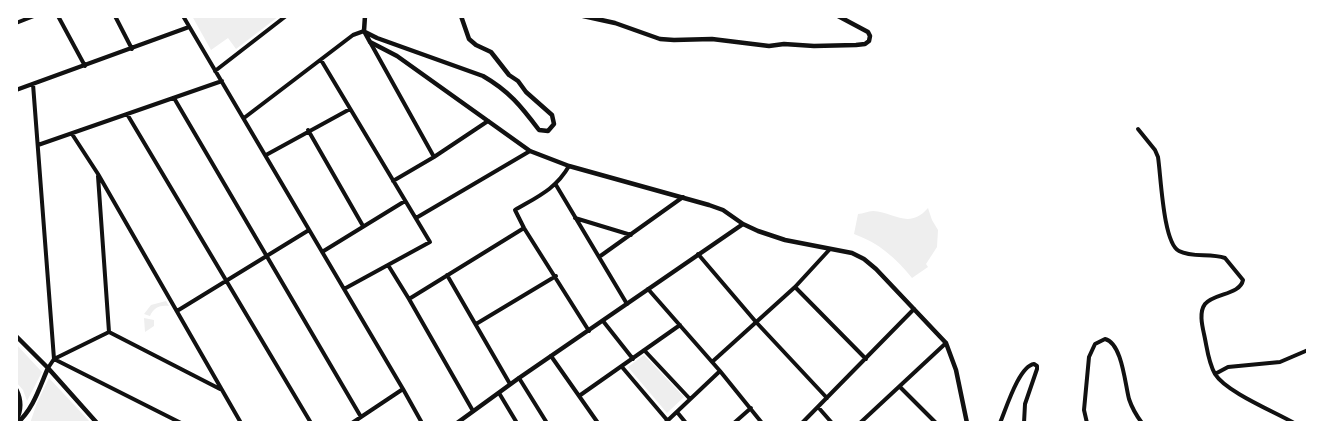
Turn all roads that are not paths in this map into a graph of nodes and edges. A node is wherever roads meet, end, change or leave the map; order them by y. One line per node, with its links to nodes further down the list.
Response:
1 (34, 16): 10 (street)
2 (58, 16): 16 (street)
3 (115, 16): 14 (street)
4 (183, 16): 11 (street)
5 (286, 16): 17 (street)
6 (366, 16): 12 (street)
7 (460, 16): 12 (street)
8 (583, 16): 9 (street)
9 (838, 16)
10 (16, 23)
11 (189, 27): 14 (street); 17 (street)
12 (364, 31): 13 (street); 15 (street)
13 (370, 42): 25 (street); 32 (street)
14 (132, 49): 16 (street)
15 (321, 60): 22 (street); 24 (street)
16 (85, 66): 19 (street)
17 (216, 71): 18 (street)
18 (222, 81): 21 (street); 24 (street)
19 (33, 84): 20 (street); 29 (street)
20 (16, 90)
21 (174, 98): 23 (street); 49 (street)
22 (350, 109): 27 (street); 35 (street)
23 (128, 114): 28 (street); 54 (street)
24 (244, 118): 31 (street)
25 (488, 121): 30 (street); 32 (street)
26 (1138, 129): 80 (street)
27 (308, 130): 31 (street); 42 (street)
28 (72, 134): 29 (street); 34 (street)
29 (38, 145): 73 (street)
30 (530, 151): 33 (street); 39 (street)
31 (266, 155): 44 (street)
32 (434, 158): 35 (street)
33 (569, 166): 36 (street); 37 (street)
34 (98, 174): 61 (street); 67 (street)
35 (393, 181): 38 (street)
36 (556, 185): 40 (street); 43 (street)
37 (683, 197): 41 (street); 45 (street)
38 (405, 201): 39 (street); 42 (street)
39 (416, 218): 51 (street)
40 (575, 218): 45 (street); 50 (street)
41 (743, 224): 46 (street); 48 (street)
42 (363, 226): 47 (street)
43 (524, 228): 52 (street); 53 (street)
44 (309, 230): 47 (street); 49 (street)
45 (631, 235): 50 (street)
46 (830, 249): 55 (street); 60 (street)
47 (322, 252): 56 (street)
48 (698, 254): 57 (street); 63 (street)
49 (268, 256): 54 (street); 95 (street)
50 (599, 258): 59 (street)
51 (388, 265): 56 (street); 58 (street)
52 (447, 275): 58 (street); 64 (street)
53 (556, 276): 64 (street); 66 (street)
54 (226, 281): 61 (street); 102 (street)
55 (795, 287): 63 (street); 75 (street)
56 (344, 289): 84 (street)
57 (648, 289): 59 (street); 65 (street)
58 (409, 299): 93 (street)
59 (626, 304): 62 (street)
60 (914, 309): 69 (street); 75 (street)
61 (177, 311): 85 (street)
62 (603, 321): 66 (street); 74 (street)
63 (756, 322): 76 (street); 89 (street)
64 (476, 324): 82 (street)
65 (680, 325): 70 (street); 76 (street)
66 (589, 331): 72 (street)
67 (109, 332): 73 (street); 85 (street)
68 (16, 336): 78 (street)
69 (946, 344): 83 (street); 115 (street)
70 (644, 350): 74 (street); 90 (street)
71 (1308, 350): 80 (street)
72 (551, 356): 81 (street); 88 (street)
73 (54, 359): 78 (street); 100 (street)
74 (633, 359): 77 (street)
75 (866, 359): 89 (street)
76 (712, 362): 79 (street)
77 (622, 367): 88 (street); 97 (street)
78 (48, 368): 96 (street); 99 (street)
79 (720, 371): 90 (street); 92 (street)
80 (1215, 374): 120 (street)
81 (519, 378): 82 (street); 107 (street)
82 (510, 384): 87 (street)
83 (900, 387): 98 (street); 114 (street)
84 (403, 388): 95 (street); 104 (street)
85 (222, 389): 101 (street)
86 (16, 390): 96 (main road)
87 (499, 392): 93 (street); 106 (street)
88 (579, 396): 108 (street)
89 (827, 398): 91 (street)
90 (690, 399): 94 (street)
91 (818, 407): 112 (street); 113 (street)
92 (752, 408): 110 (street); 111 (street)
93 (473, 411): 105 (street)
94 (677, 412): 97 (street); 109 (street)
95 (361, 417): 103 (street)
96 (17, 421)
97 (666, 422)
98 (933, 422)
99 (97, 423)
100 (181, 423)
101 (241, 423)
102 (311, 423)
103 (352, 423)
104 (422, 423)
105 (457, 423)
106 (517, 423)
107 (547, 423)
108 (598, 423)
109 (686, 423)
110 (734, 423)
111 (762, 423)
112 (802, 423)
113 (832, 423)
114 (860, 423)
115 (967, 423)
116 (1000, 423): 117 (street)
117 (1024, 423)
118 (1086, 423): 119 (street)
119 (1142, 423)
120 (1294, 423)

